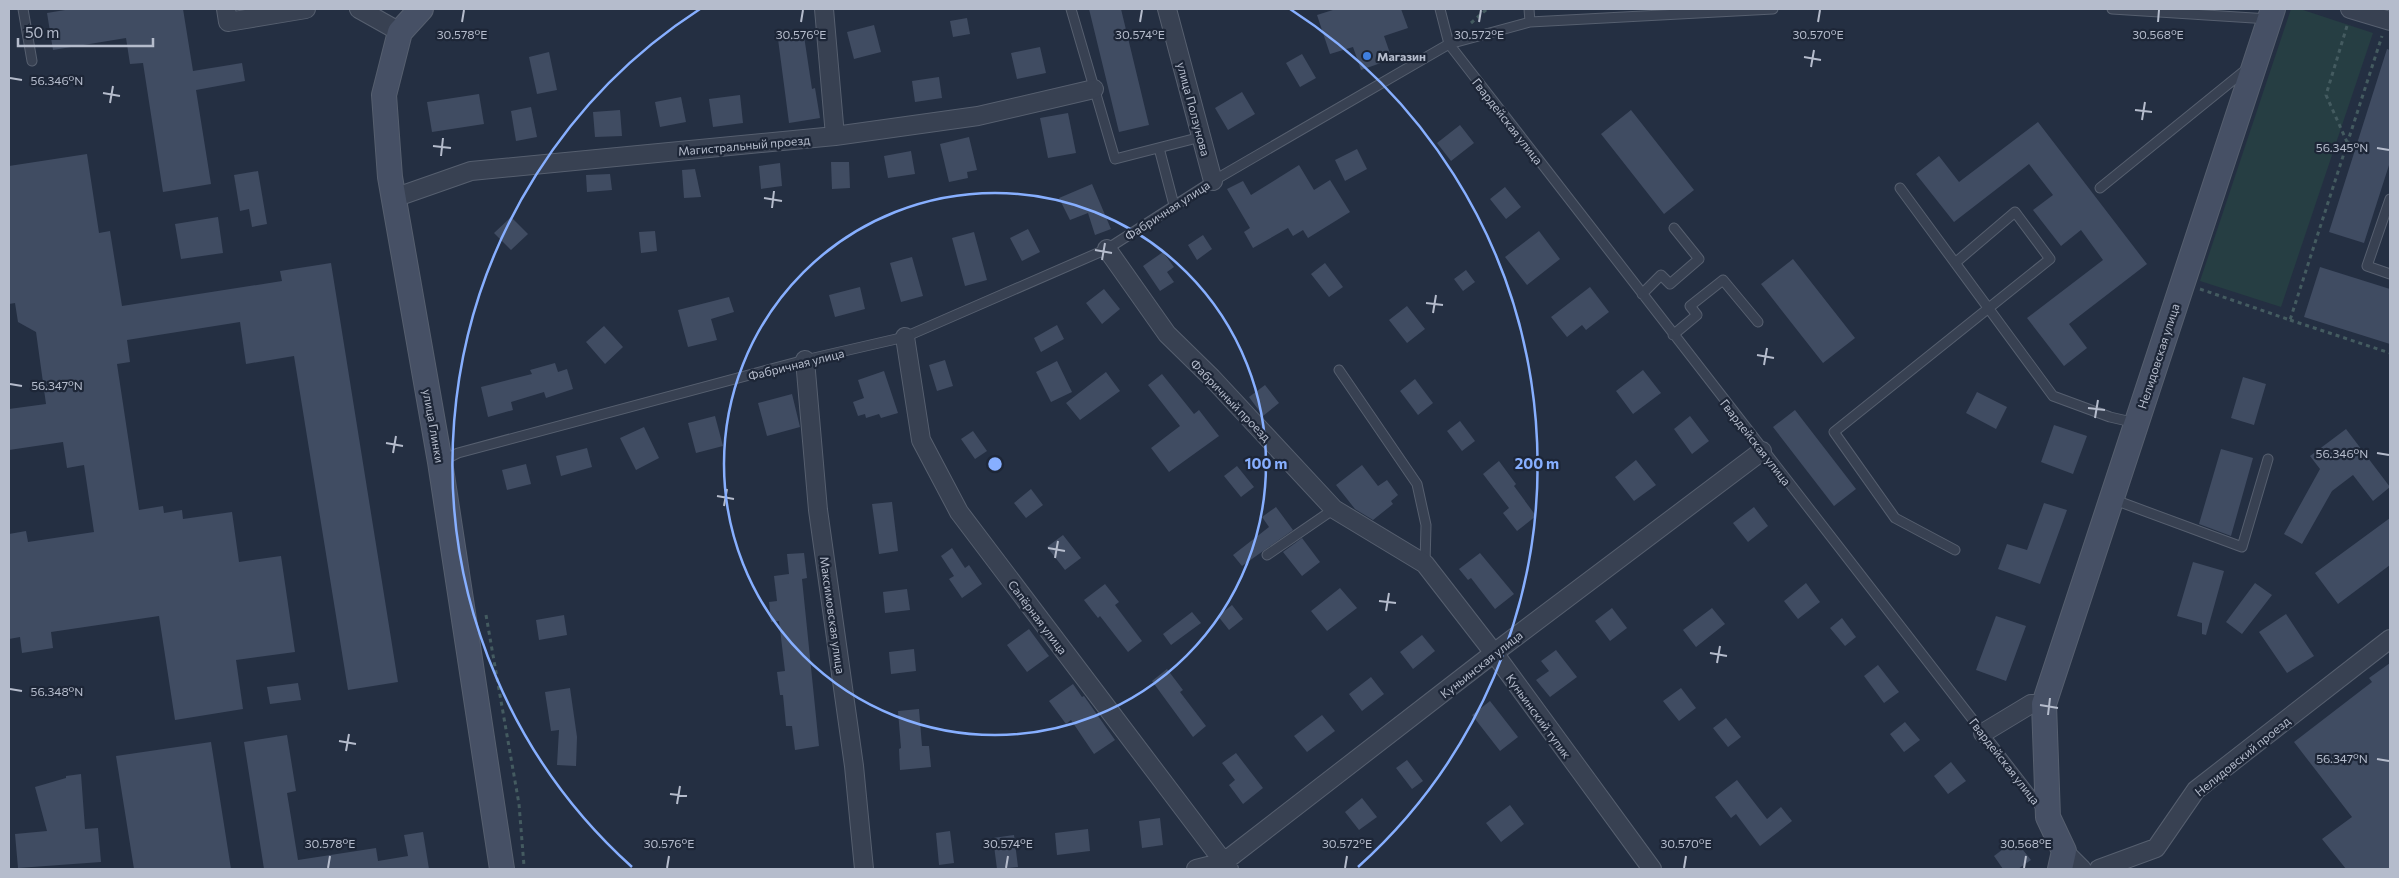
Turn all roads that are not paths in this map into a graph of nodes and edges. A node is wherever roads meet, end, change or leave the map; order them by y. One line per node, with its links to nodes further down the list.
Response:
1 (23, 9): 19 (lane)
2 (226, 9): 3 (street)
3 (306, 9)
4 (358, 9): 17 (street)
5 (421, 9): 17 (street)
6 (824, 9): 22 (street)
7 (1071, 9): 21 (lane)
8 (1167, 9): 23 (street, улица Ползунова)
9 (1440, 9): 18 (lane, Гвардейская улица)
10 (1529, 9): 16 (lane)
11 (1773, 9): 16 (lane, Фабричная улица)
12 (2112, 9): 14 (lane)
13 (2351, 9): 15 (street)
14 (2272, 14): 20 (street, Нелидовская улица)
15 (2389, 21)
16 (1530, 22): 18 (lane, Фабричная улица)
17 (400, 32): 28 (street, улица Глинки)
18 (1448, 44): 25 (lane, Фабричная улица); 35 (lane, Гвардейская улица)
19 (32, 61)
20 (2257, 63): 27 (lane); 42 (street, Нелидовская улица)
21 (1094, 89): 22 (street, Магистральный проезд); 24 (lane)
22 (835, 136): 28 (street, Магистральный проезд)
23 (1201, 137): 24 (lane); 25 (street, улица Ползунова)
24 (1159, 148): 30 (lane)
25 (1213, 181): 30 (lane, Фабричная улица)
26 (1900, 188): 33 (lane)
27 (2100, 188)
28 (394, 198): 45 (street, улица Глинки)
29 (2390, 199): 34 (lane)
30 (1174, 206): 32 (lane, Фабричная улица)
31 (1674, 228): 35 (lane)
32 (1107, 249): 39 (lane, Фабричная улица); 47 (street, Фабричный проезд)
33 (1955, 263): 36 (lane); 36 (lane)
34 (2390, 274)
35 (1642, 294): 38 (lane, Гвардейская улица)
36 (1988, 307): 42 (lane); 48 (lane)
37 (1758, 322): 38 (lane)
38 (1673, 335): 43 (lane, Гвардейская улица)
39 (905, 338): 40 (lane, Фабричная улица); 57 (street, Сапёрная улица)
40 (805, 360): 45 (lane, Фабричная улица); 59 (street, Максимовская улица)
41 (1338, 370): 50 (lane)
42 (2136, 423): 46 (street, Нелидовская улица)
43 (1762, 451): 52 (street, Куньинская улица); 54 (lane, Гвардейская улица)
44 (2268, 459): 46 (lane)
45 (440, 462): 58 (street, улица Глинки)
46 (2112, 499): 53 (street, Нелидовская улица)
47 (1334, 508): 49 (lane); 50 (street, Фабричный проезд)
48 (1955, 550)
49 (1267, 555)
50 (1425, 564): 52 (street, Куньинский тупик)
51 (2390, 639): 63 (street, Нелидовский проезд)
52 (1494, 653): 57 (street, Куньинская улица); 61 (street, Куньинский тупик)
53 (2044, 704): 54 (street); 55 (street, Нелидовская улица)
54 (1983, 733): 55 (lane, Гвардейская улица)
55 (2048, 817): 56 (street, Гвардейская улица)
56 (2062, 860): 62 (street, Гвардейская улица)
57 (1226, 866): 60 (street, Куньинская улица)
58 (502, 869)
59 (864, 869)
60 (1196, 869)
61 (1652, 869)
62 (2082, 869)
63 (2099, 869)

